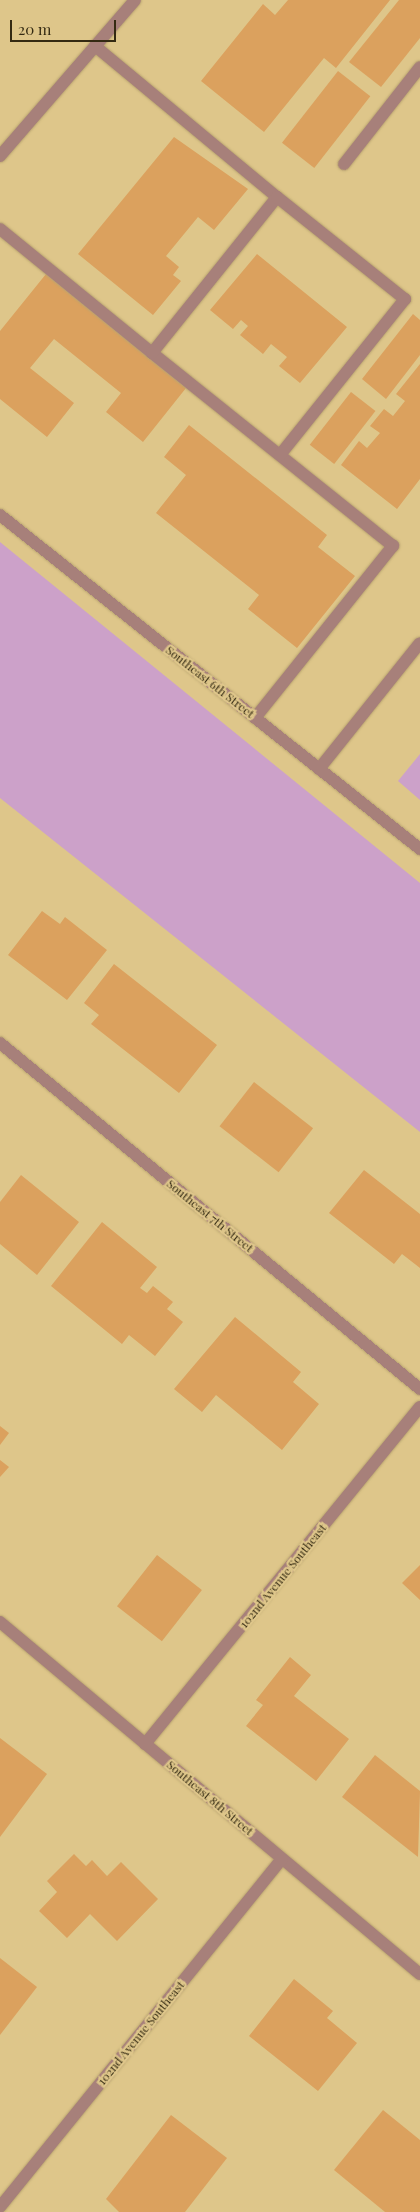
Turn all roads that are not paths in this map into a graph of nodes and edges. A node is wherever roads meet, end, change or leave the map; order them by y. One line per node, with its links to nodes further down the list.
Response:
1 (135, 0): 2 (street)
2 (95, 46): 4 (street); 6 (street)
3 (420, 67): 5 (street)
4 (0, 156)
5 (344, 164)
6 (277, 197): 8 (street); 9 (street)
7 (0, 229): 8 (street)
8 (152, 353): 9 (street)
9 (280, 455): 12 (street)
10 (0, 515): 12 (street, Southeast 6th Street)
11 (420, 643): 13 (street)
12 (255, 718): 13 (street, Southeast 6th Street)
13 (319, 769): 14 (street, Southeast 6th Street)
14 (420, 849)
15 (0, 1043): 16 (street, Southeast 7th Street)
16 (420, 1389)
17 (420, 1407): 19 (street, 102nd Avenue Southeast)
18 (0, 1622): 19 (street, Southeast 8th Street)
19 (145, 1744): 20 (street, Southeast 8th Street)
20 (282, 1859): 21 (street, Southeast 8th Street); 22 (street, 102nd Avenue Southeast)
21 (420, 1974)
22 (0, 2207)

